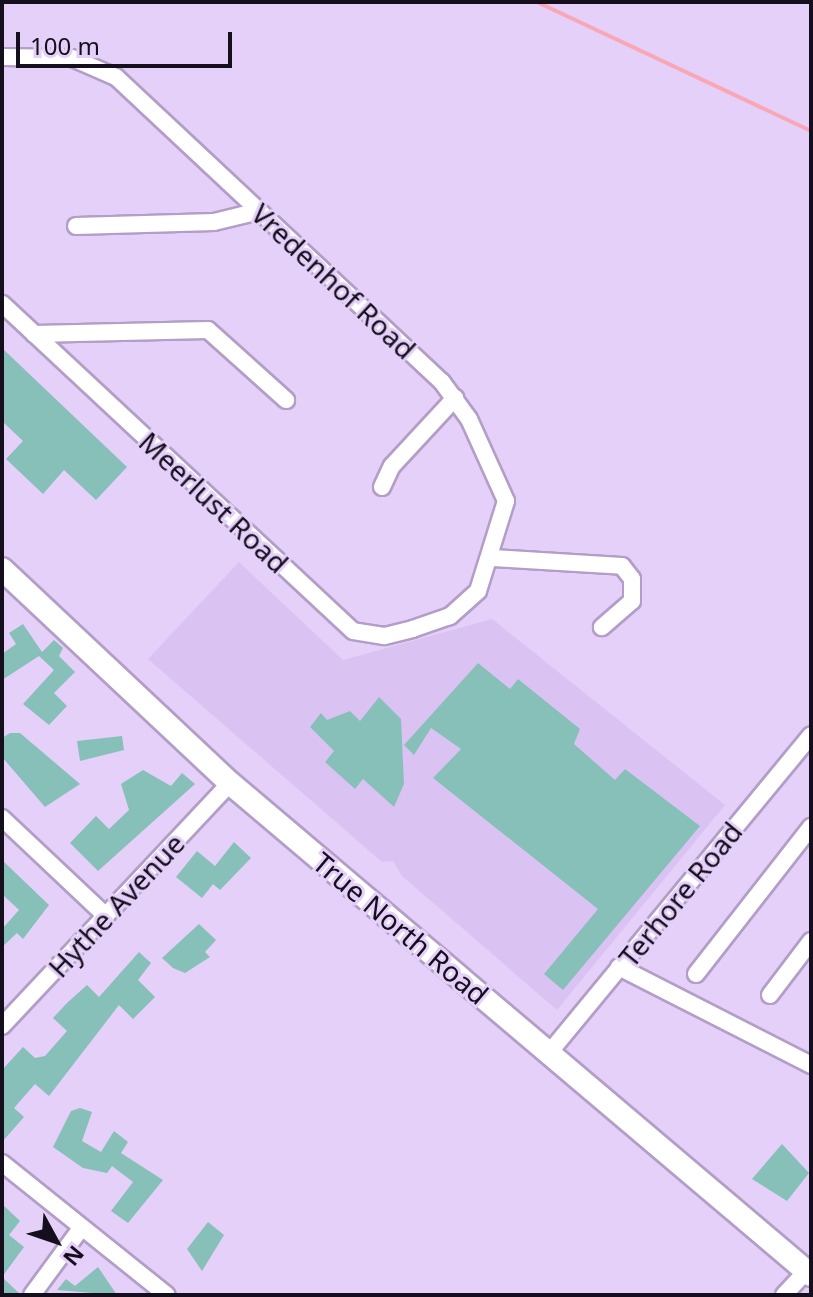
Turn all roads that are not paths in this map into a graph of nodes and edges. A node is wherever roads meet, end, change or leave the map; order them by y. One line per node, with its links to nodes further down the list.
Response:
1 (2, 57): 2 (street, Vredenhof Road)
2 (259, 211): 3 (street); 6 (street, Vredenhof Road)
3 (76, 226)
4 (2, 304): 5 (street, Meerlust Road)
5 (34, 334): 7 (street); 11 (street, Meerlust Road)
6 (455, 398): 8 (street); 9 (street, Vredenhof Road)
7 (286, 400)
8 (382, 487)
9 (493, 558): 11 (street, Vredenhof Road); 12 (street)
10 (2, 569): 14 (main road, True North Road)
11 (450, 616)
12 (602, 627)
13 (811, 735): 19 (street, Terhore Road)
14 (230, 783): 17 (street, Hythe Avenue); 23 (main road, True North Road)
15 (2, 818): 17 (street)
16 (811, 827): 20 (street)
17 (106, 916): 22 (street, Hythe Avenue)
18 (811, 941): 21 (street)
19 (619, 967): 23 (street, Terhore Road); 24 (street)
20 (696, 974)
21 (770, 995)
22 (2, 1026)
23 (549, 1053): 27 (main road, True North Road)
24 (811, 1065)
25 (2, 1163): 26 (street)
26 (82, 1227): 28 (street); 29 (street)
27 (809, 1273): 30 (street)
28 (32, 1295)
29 (167, 1295)
30 (784, 1295)

